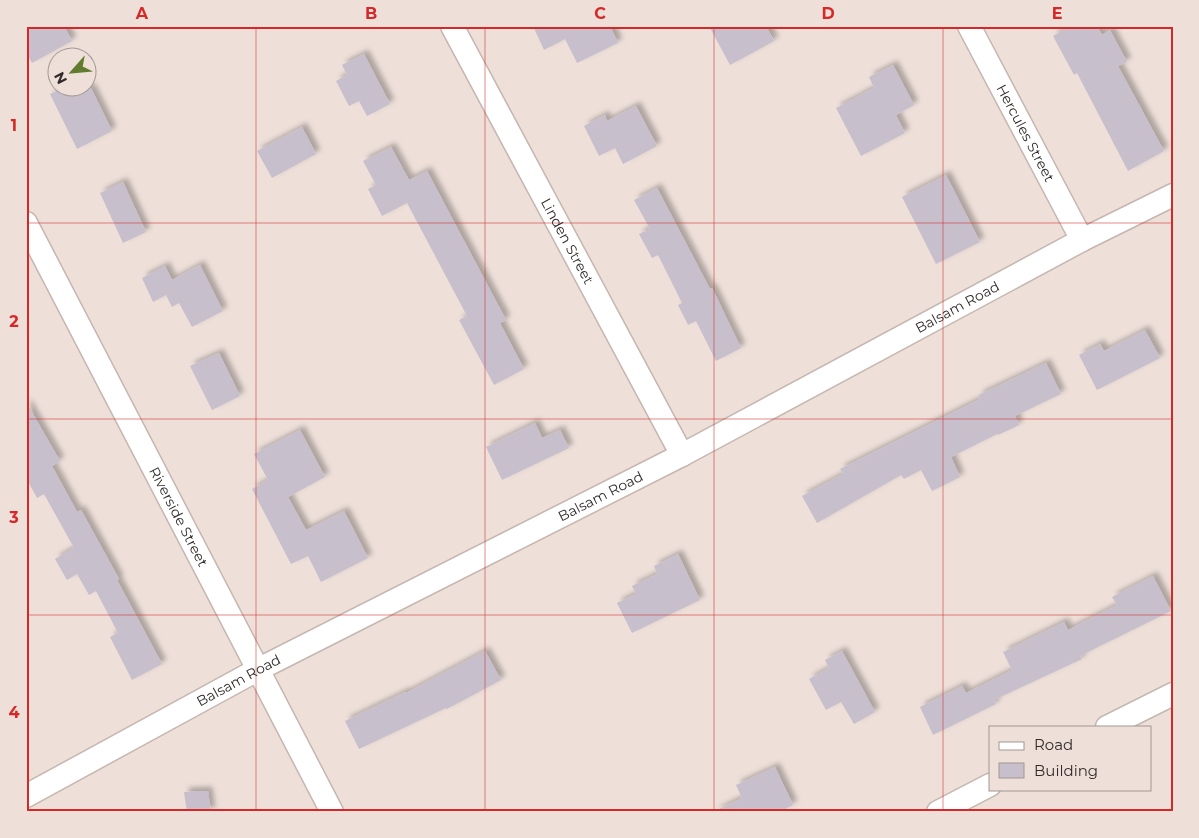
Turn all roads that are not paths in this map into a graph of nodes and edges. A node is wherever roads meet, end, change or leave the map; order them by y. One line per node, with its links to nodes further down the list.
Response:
1 (452, 26): 6 (street, Linden Street)
2 (970, 26): 5 (street, Hercules Street)
3 (1173, 195): 5 (street, Balsam Road)
4 (26, 223): 7 (street, Riverside Street)
5 (1082, 240): 6 (street, Balsam Road)
6 (682, 455): 7 (street, Balsam Road)
7 (259, 669): 11 (street, Balsam Road); 12 (street, Riverside Street)
8 (1173, 694): 9 (street)
9 (1109, 726)
10 (989, 786): 13 (street)
11 (26, 796)
12 (332, 812)
13 (938, 812)

